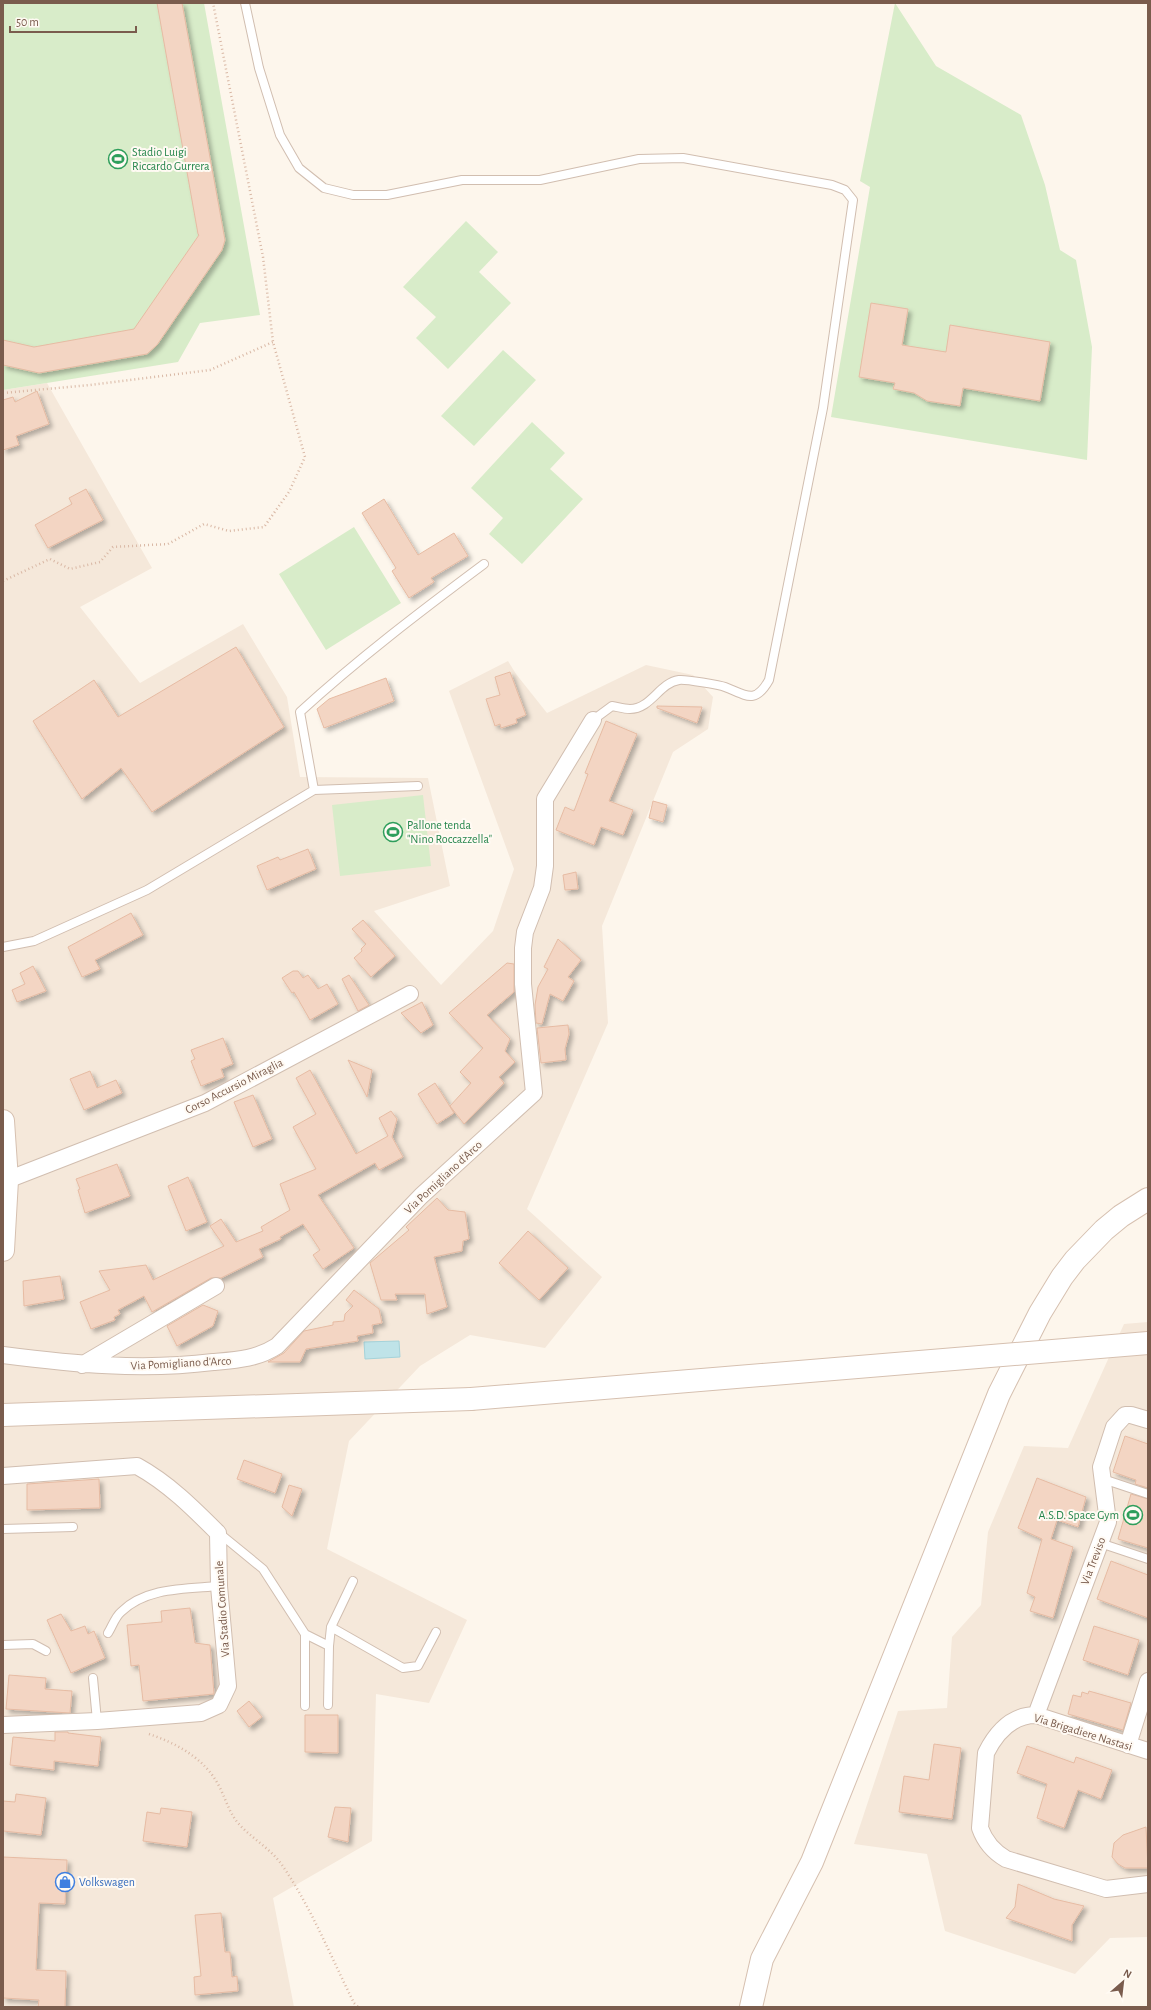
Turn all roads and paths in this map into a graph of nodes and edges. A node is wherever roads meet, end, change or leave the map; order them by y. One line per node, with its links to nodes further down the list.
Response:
1 (213, 3): 3 (path)
2 (245, 3): 7 (lane)
3 (273, 342): 4 (path); 6 (path)
4 (3, 393)
5 (484, 564): 9 (lane)
6 (3, 581)
7 (593, 720): 20 (street, Via Pomigliano d'Arco)
8 (418, 786): 9 (lane)
9 (314, 790): 10 (lane)
10 (3, 947)
11 (410, 994): 14 (street, Corso Accursio Miraglia)
12 (3, 1121): 13 (main road)
13 (4, 1143): 14 (main road)
14 (7, 1180): 16 (main road)
15 (1148, 1199): 52 (main road)
16 (3, 1250)
17 (216, 1286): 20 (street)
18 (1148, 1343): 21 (main road, bridge)
19 (3, 1355): 20 (street, Via Pomigliano d'Arco)
20 (82, 1365)
21 (3, 1415)
22 (1144, 1416): 24 (street, Via Treviso)
23 (3, 1476): 28 (street)
24 (1103, 1479): 25 (lane); 29 (street, Via Treviso)
25 (1148, 1494)
26 (73, 1527): 27 (lane)
27 (3, 1528)
28 (218, 1533): 32 (street, Via Stadio Comunale); 36 (lane)
29 (1100, 1543): 30 (lane); 44 (street, Via Treviso)
30 (1148, 1559)
31 (353, 1581): 33 (lane)
32 (219, 1586): 35 (lane); 45 (street, Via Stadio Comunale)
33 (331, 1627): 34 (lane); 38 (lane)
34 (436, 1632)
35 (108, 1633)
36 (305, 1634): 38 (lane); 43 (lane)
37 (3, 1645): 39 (lane)
38 (329, 1646): 42 (lane)
39 (46, 1650)
40 (93, 1678): 45 (lane)
41 (1148, 1680): 48 (street)
42 (328, 1705)
43 (305, 1706)
44 (1036, 1715): 48 (street, Via Brigadiere Nastasi); 50 (street, Via Brigadiere Nastasi)
45 (97, 1721): 46 (street, Via Stadio Comunale)
46 (3, 1726)
47 (144, 1732): 51 (path)
48 (1128, 1745): 49 (street, Via Brigadiere Nastasi)
49 (1148, 1751)
50 (1148, 1884)
51 (358, 2007)
52 (751, 2007)

